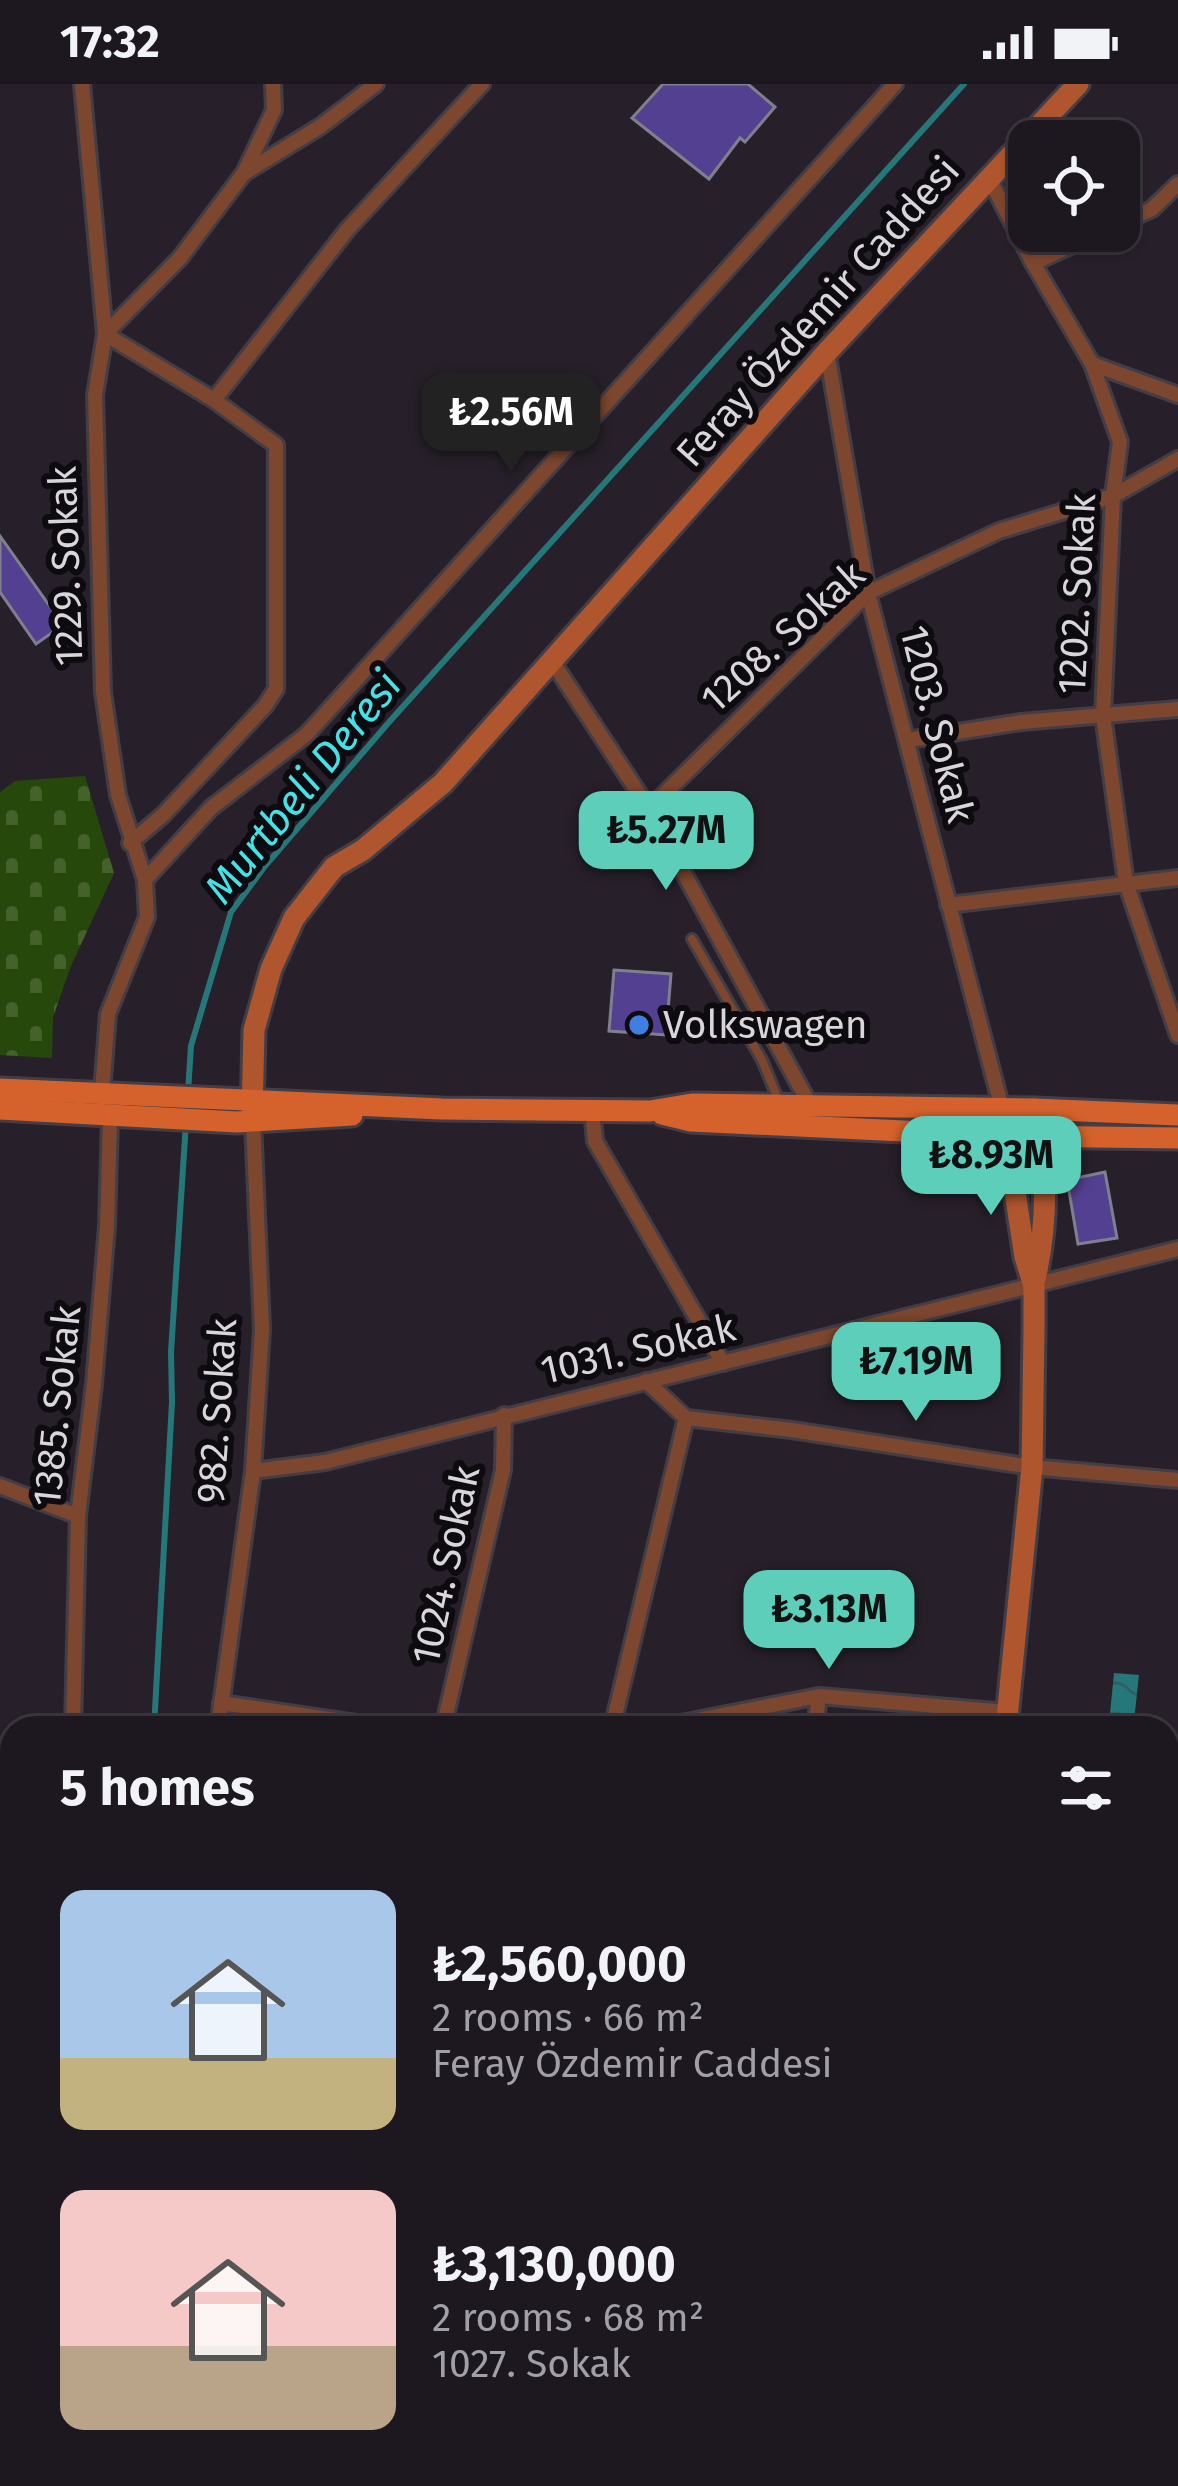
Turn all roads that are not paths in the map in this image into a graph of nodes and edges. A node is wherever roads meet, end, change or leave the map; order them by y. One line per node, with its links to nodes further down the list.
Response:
1 (82, 84): 15 (street, 1229. Sokak)
2 (273, 84): 7 (street)
3 (376, 84): 7 (street)
4 (482, 84): 19 (street)
5 (896, 84): 30 (street)
6 (1078, 84): 8 (street, Feray Özdemir Caddesi)
7 (244, 173): 15 (street)
8 (989, 178): 14 (street, 1202. Sokak); 16 (street, Feray Özdemir Caddesi)
9 (1178, 184): 11 (street)
10 (1178, 199): 11 (street)
11 (1153, 209): 12 (street)
12 (1140, 215)
13 (1057, 252): 14 (street)
14 (1033, 263): 17 (street, 1202. Sokak)
15 (105, 334): 19 (street); 28 (street, 1229. Sokak)
16 (827, 352): 22 (street, 1203. Sokak); 23 (street, Feray Özdemir Caddesi)
17 (1092, 364): 18 (street); 21 (street, 1202. Sokak)
18 (1178, 395)
19 (214, 400): 28 (street)
20 (1178, 459): 21 (street, 1208. Sokak)
21 (1113, 496): 22 (street, 1208. Sokak); 25 (street, 1202. Sokak)
22 (868, 593): 26 (street, 1203. Sokak); 27 (street, 1208. Sokak)
23 (552, 661): 27 (street); 37 (street, Feray Özdemir Caddesi)
24 (1178, 710): 25 (street)
25 (1103, 715): 26 (street); 31 (street, 1202. Sokak)
26 (908, 740): 32 (street, 1203. Sokak)
27 (649, 809): 39 (street)
28 (130, 843): 30 (street, 1229. Sokak)
29 (1178, 878): 31 (street)
30 (145, 880): 36 (street, 1229. Sokak)
31 (1126, 883): 32 (street); 34 (street, 1202. Sokak)
32 (948, 905): 43 (street, 1203. Sokak)
33 (692, 939): 38 (lane)
34 (1178, 1035)
35 (0, 1089): 36 (main road)
36 (111, 1092): 37 (main road); 47 (street, 1385. Sokak)
37 (242, 1098): 42 (main road); 48 (street, 982. Sokak)
38 (781, 1106): 39 (main road); 45 (main road)
39 (811, 1107): 43 (main road)
40 (1034, 1108): 43 (main road); 46 (main road); 50 (street)
41 (0, 1109): 47 (main road)
42 (442, 1109): 44 (main road); 48 (main road)
43 (1002, 1109): 49 (street)
44 (592, 1110): 45 (main road); 54 (street)
45 (650, 1111): 49 (main road)
46 (1178, 1115)
47 (115, 1118): 48 (main road); 62 (street, 1385. Sokak)
48 (245, 1122): 59 (street, 982. Sokak)
49 (1007, 1136): 50 (main road); 53 (street)
50 (1042, 1137): 51 (main road); 53 (street)
51 (1178, 1138)
52 (1178, 1249): 53 (street, 1031. Sokak)
53 (1034, 1286): 54 (street, 1031. Sokak); 58 (street)
54 (723, 1363): 55 (street, 1031. Sokak)
55 (646, 1382): 56 (street, 1031. Sokak); 57 (street)
56 (504, 1415): 59 (street, 1031. Sokak); 68 (street, 1024. Sokak)
57 (686, 1418): 58 (street); 69 (street)
58 (1032, 1467): 60 (street); 73 (street)
59 (253, 1471): 64 (street, 982. Sokak)
60 (1178, 1480)
61 (0, 1486): 62 (street)
62 (77, 1516): 65 (street, 1385. Sokak)
63 (819, 1696): 70 (street); 71 (street); 72 (street)
64 (221, 1703): 66 (street, 982. Sokak); 67 (street)
65 (74, 1716)
66 (219, 1716)
67 (309, 1716)
68 (446, 1716)
69 (615, 1716)
70 (717, 1716)
71 (816, 1716)
72 (975, 1716)
73 (1006, 1716)

